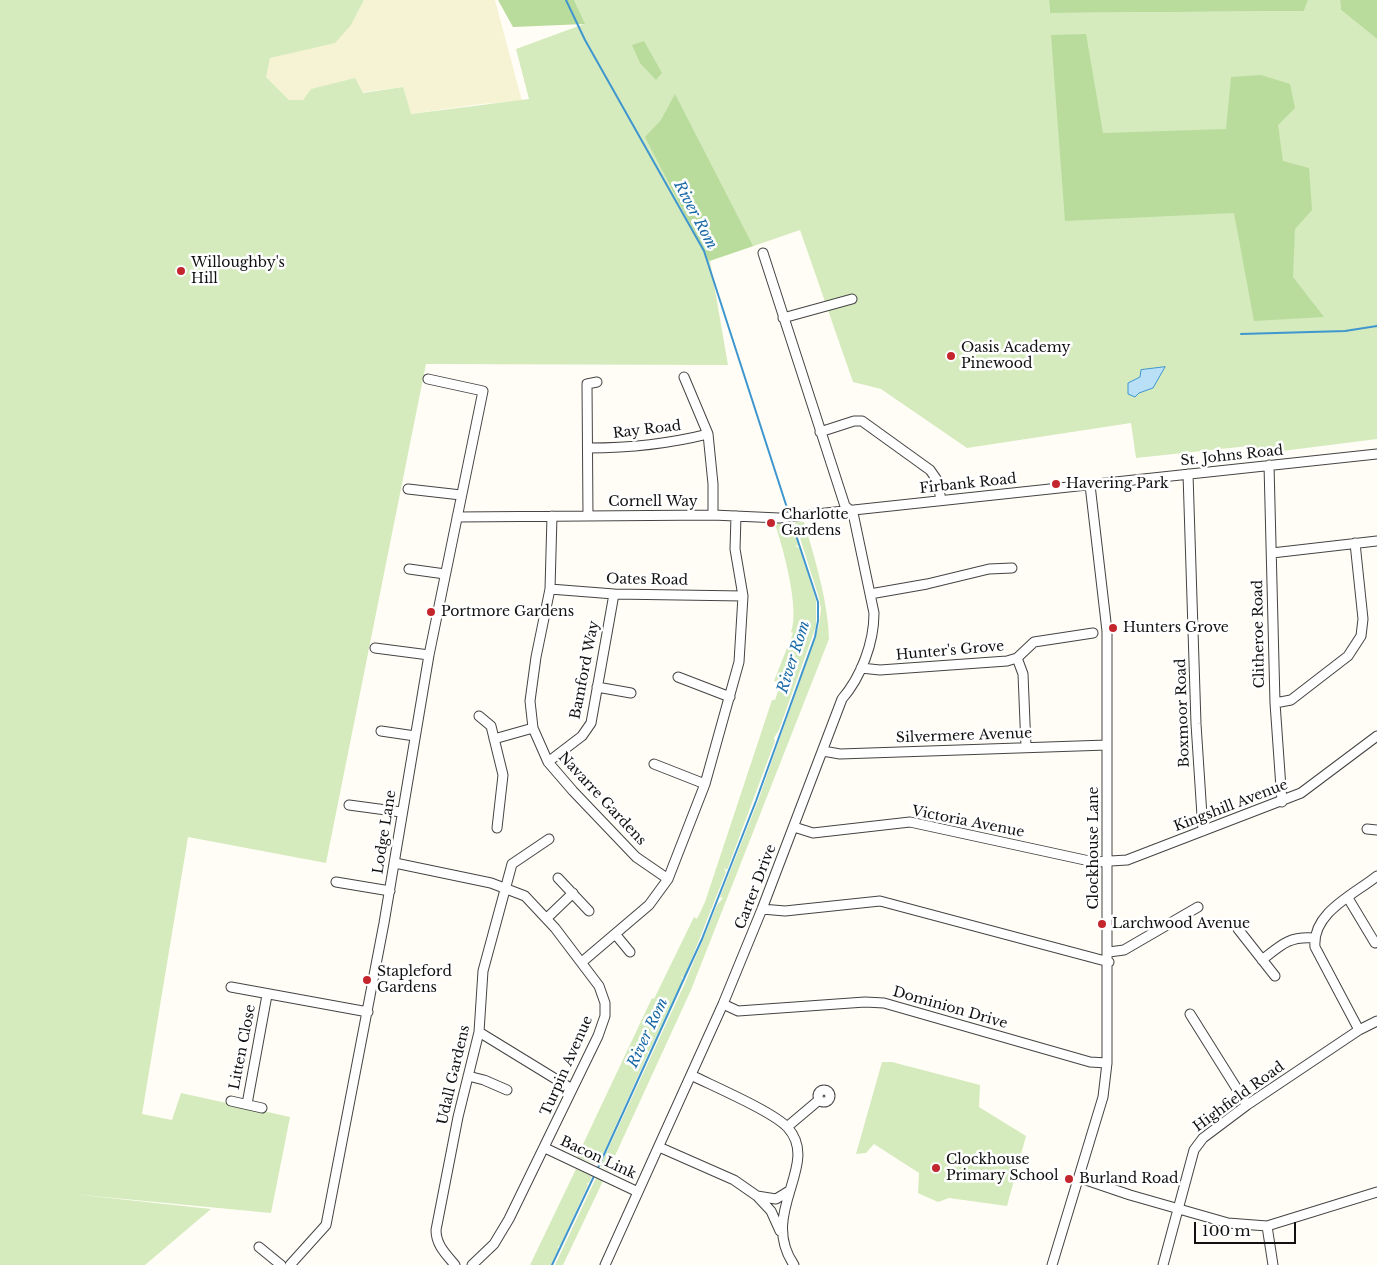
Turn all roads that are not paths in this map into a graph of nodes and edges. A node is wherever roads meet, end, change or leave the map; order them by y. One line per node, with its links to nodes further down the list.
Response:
1 (763, 253): 3 (street, Carter Drive)
2 (852, 299): 3 (street)
3 (783, 318): 7 (street, Carter Drive)
4 (684, 377): 8 (street)
5 (428, 379): 15 (street, Lodge Lane)
6 (597, 382): 9 (street)
7 (820, 432): 16 (street); 17 (street, Carter Drive)
8 (708, 434): 9 (street, Ray Road); 18 (street)
9 (588, 448): 20 (street)
10 (1377, 454): 11 (street, St. Johns Road)
11 (1269, 465): 12 (street, St. Johns Road); 25 (street, Clitheroe Road)
12 (1188, 474): 13 (street, St. Johns Road); 64 (street, Boxmoor Road)
13 (1090, 485): 16 (street, Firbank Road); 33 (street, Clockhouse Lane)
14 (408, 489): 15 (street)
15 (460, 496): 22 (street, Lodge Lane)
16 (941, 500): 17 (street, Firbank Road)
17 (849, 510): 21 (street, Cornell Way); 31 (street, Carter Drive)
18 (713, 515): 20 (street, Cornell Way); 21 (street, Cornell Way)
19 (552, 516): 20 (street, Cornell Way); 22 (street, Cornell Way); 29 (street, Navarre Gardens)
20 (588, 516)
21 (736, 516): 32 (street)
22 (457, 517): 28 (street, Lodge Lane)
23 (1377, 541): 24 (street)
24 (1355, 543): 25 (street); 44 (street)
25 (1272, 553): 44 (street, Clitheroe Road)
26 (1012, 568): 31 (street)
27 (409, 569): 28 (street)
28 (445, 574): 37 (street, Lodge Lane)
29 (550, 589): 30 (street, Oates Road); 46 (street, Navarre Gardens)
30 (614, 594): 32 (street, Oates Road); 41 (street, Bamford Way)
31 (870, 594): 39 (street, Carter Drive)
32 (743, 596): 43 (street)
33 (1106, 619): 34 (street); 35 (street, Clockhouse Lane)
34 (1094, 633): 35 (street); 38 (street, Hunter's Grove)
35 (1107, 644): 51 (street, Clockhouse Lane)
36 (376, 648): 37 (street)
37 (429, 654): 48 (street, Lodge Lane)
38 (1017, 658): 39 (street, Hunter's Grove); 52 (street)
39 (861, 668): 53 (street, Carter Drive)
40 (678, 677): 43 (street)
41 (597, 687): 42 (street); 54 (street, Bamford Way)
42 (631, 693)
43 (730, 697): 56 (street)
44 (1275, 703): 57 (street, Clitheroe Road)
45 (479, 716): 50 (street)
46 (533, 728): 50 (street); 54 (street, Navarre Gardens)
47 (381, 731): 48 (street)
48 (415, 736): 59 (street, Lodge Lane)
49 (1377, 736): 57 (street, Kingshill Avenue)
50 (494, 739): 61 (street)
51 (1107, 745): 52 (street, Silvermere Avenue); 66 (street, Clockhouse Lane)
52 (1026, 747): 53 (street, Silvermere Avenue)
53 (823, 751): 60 (street, Carter Drive)
54 (548, 762): 70 (street, Navarre Gardens)
55 (654, 764): 56 (street)
56 (705, 784): 70 (street)
57 (1282, 802): 64 (street, Kingshill Avenue)
58 (349, 805): 59 (street)
59 (401, 812): 67 (street, Lodge Lane)
60 (794, 827): 66 (street, Victoria Avenue); 77 (street, Carter Drive)
61 (497, 828)
62 (1367, 828): 63 (street)
63 (1377, 830)
64 (1203, 831): 66 (street, Kingshill Avenue)
65 (549, 839): 72 (street, Udall Gardens)
66 (1108, 861): 85 (street, Clockhouse Lane)
67 (395, 863): 72 (street, Turpin Avenue); 73 (street, Lodge Lane)
68 (1377, 876): 75 (street)
69 (558, 878): 74 (street)
70 (668, 879): 81 (street)
71 (336, 882): 73 (street)
72 (507, 887): 79 (street, Turpin Avenue); 97 (street, Udall Gardens)
73 (390, 891): 93 (street, Lodge Lane)
74 (573, 894): 78 (street); 79 (street)
75 (1348, 898): 82 (street); 83 (street)
76 (1198, 907): 85 (street)
77 (762, 909): 88 (street); 92 (street, Carter Drive)
78 (589, 911)
79 (546, 918): 87 (street, Turpin Avenue)
80 (1238, 929): 86 (street)
81 (616, 935): 84 (street); 87 (street)
82 (1314, 938): 86 (street); 96 (street)
83 (1375, 943)
84 (630, 952)
85 (1109, 952): 88 (street, Clockhouse Lane)
86 (1262, 960): 89 (street)
87 (582, 962): 102 (street, Turpin Avenue)
88 (1108, 962): 99 (street, Clockhouse Lane)
89 (1275, 976)
90 (231, 987): 91 (street, Litten Close)
91 (267, 995): 93 (street, Litten Close); 106 (street, Litten Close)
92 (723, 1004): 99 (street, Dominion Drive); 100 (street, Carter Drive)
93 (368, 1012): 122 (street, Lodge Lane)
94 (1190, 1014): 107 (street)
95 (1374, 1022): 96 (street, Highfield Road); 98 (street)
96 (1359, 1030): 107 (street, Highfield Road)
97 (479, 1032): 101 (street, Udall Gardens); 102 (street)
98 (1377, 1033)
99 (1107, 1063): 112 (street, Clockhouse Lane)
100 (691, 1075): 109 (street); 110 (street, Carter Drive)
101 (468, 1076): 103 (street); 123 (street, Udall Gardens)
102 (572, 1089): 111 (street, Turpin Avenue)
103 (507, 1090)
104 (819, 1100): 109 (street)
105 (231, 1101): 106 (street)
106 (247, 1104): 108 (street)
107 (1247, 1105): 117 (street, Highfield Road)
108 (262, 1108)
109 (787, 1127): 113 (street)
110 (659, 1147): 114 (street, Carter Drive); 116 (street)
111 (545, 1148): 114 (street, Bacon Link); 124 (street, Turpin Avenue)
112 (1080, 1178): 117 (street); 127 (street, Clockhouse Lane)
113 (789, 1191): 116 (street); 119 (street)
114 (638, 1192): 125 (street, Carter Drive)
115 (1377, 1192): 118 (street)
116 (757, 1196): 119 (street)
117 (1178, 1210): 118 (street); 128 (street, Highfield Road)
118 (1267, 1226): 129 (street)
119 (781, 1232): 126 (street)
120 (259, 1247): 121 (street)
121 (281, 1265)
122 (290, 1265)
123 (455, 1265)
124 (472, 1265)
125 (605, 1265)
126 (794, 1265)
127 (1052, 1265)
128 (1163, 1265)
129 (1273, 1265)

